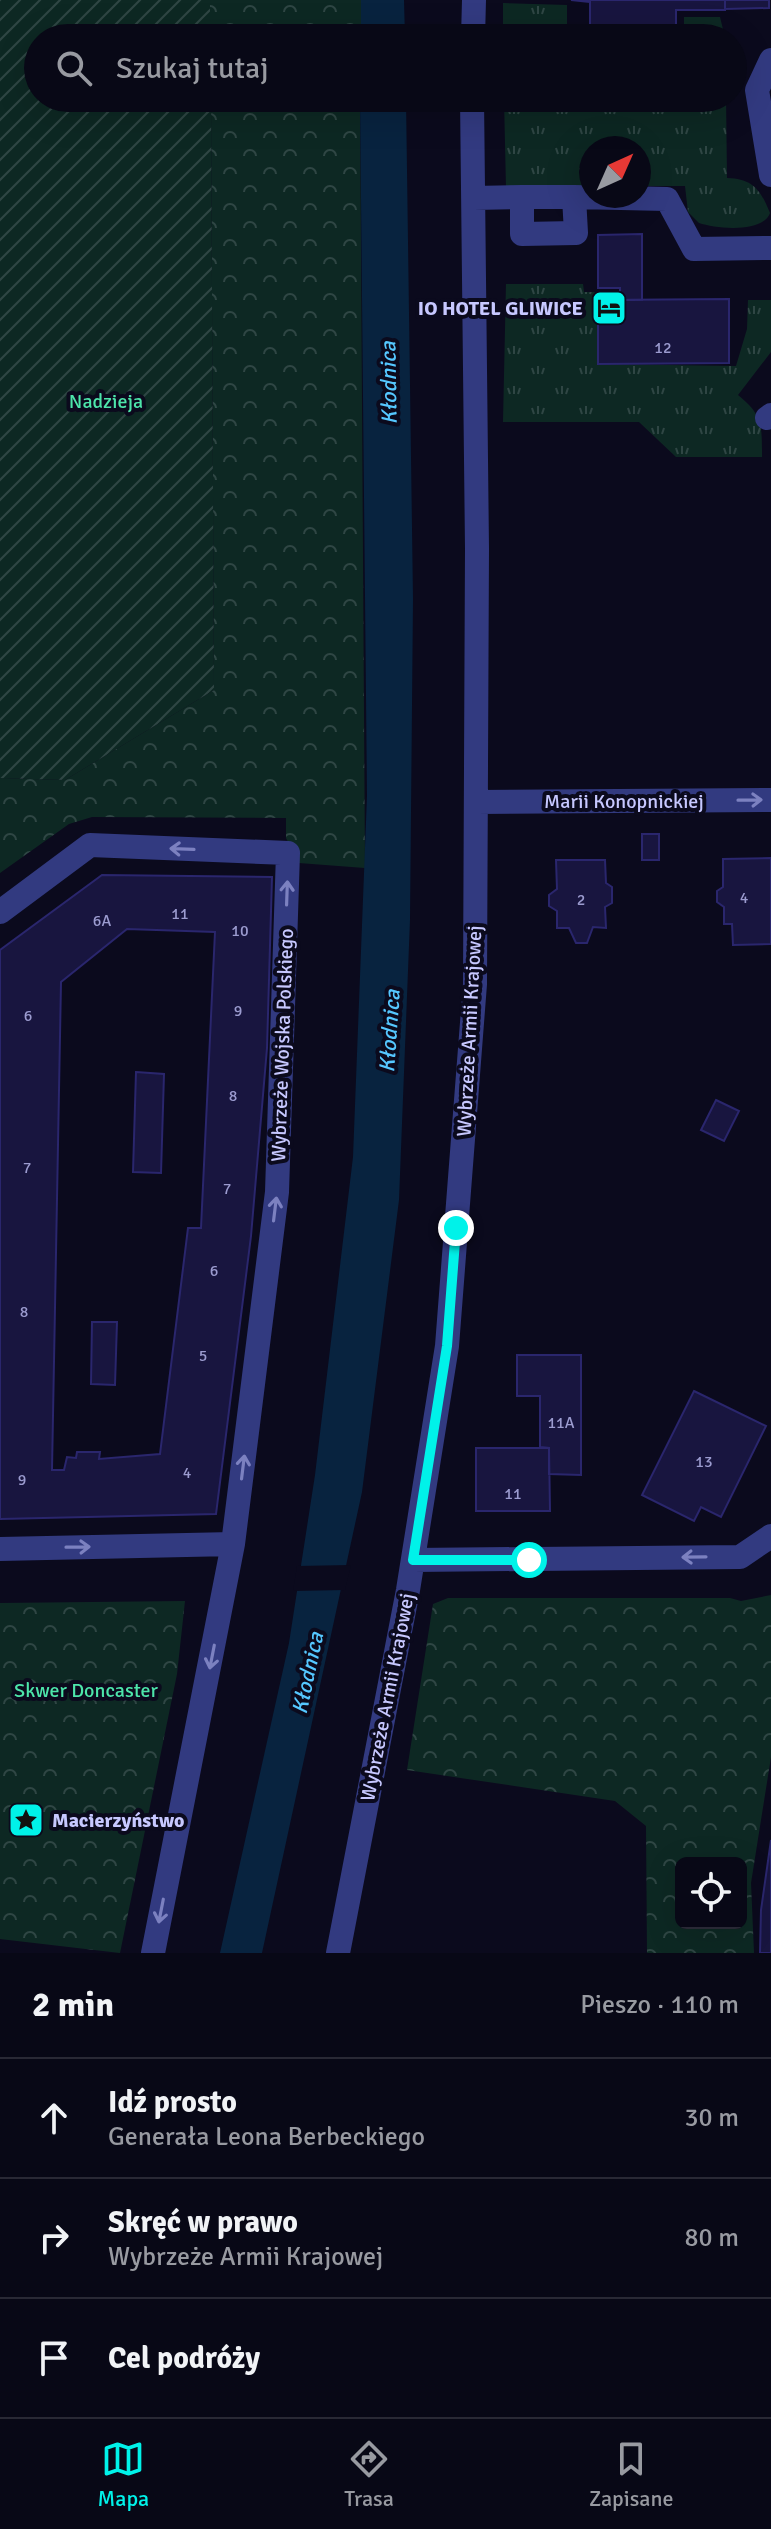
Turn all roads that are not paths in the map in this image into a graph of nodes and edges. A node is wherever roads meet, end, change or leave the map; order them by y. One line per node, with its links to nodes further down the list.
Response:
1 (474, 0): 2 (street)
2 (473, 24)
3 (771, 60): 5 (street)
4 (472, 112): 8 (street, Wybrzeże Armii Krajowej)
5 (771, 175)
6 (522, 197): 7 (street); 7 (street); 8 (street)
7 (574, 197): 9 (street)
8 (474, 198): 11 (street, Wybrzeże Armii Krajowej)
9 (771, 248)
10 (771, 800): 11 (street, Marii Konopnickiej, one-way to 10)
11 (476, 802): 16 (street, Wybrzeże Armii Krajowej)
12 (0, 912): 14 (street, Wybrzeże Wojska Polskiego, one-way to 12)
13 (769, 1538): 16 (street, one-way to 16)
14 (233, 1544): 15 (street, one-way to 14); 17 (street, one-way to 17)
15 (0, 1549)
16 (413, 1560): 18 (street, Wybrzeże Armii Krajowej)
17 (153, 1953)
18 (338, 1953)

